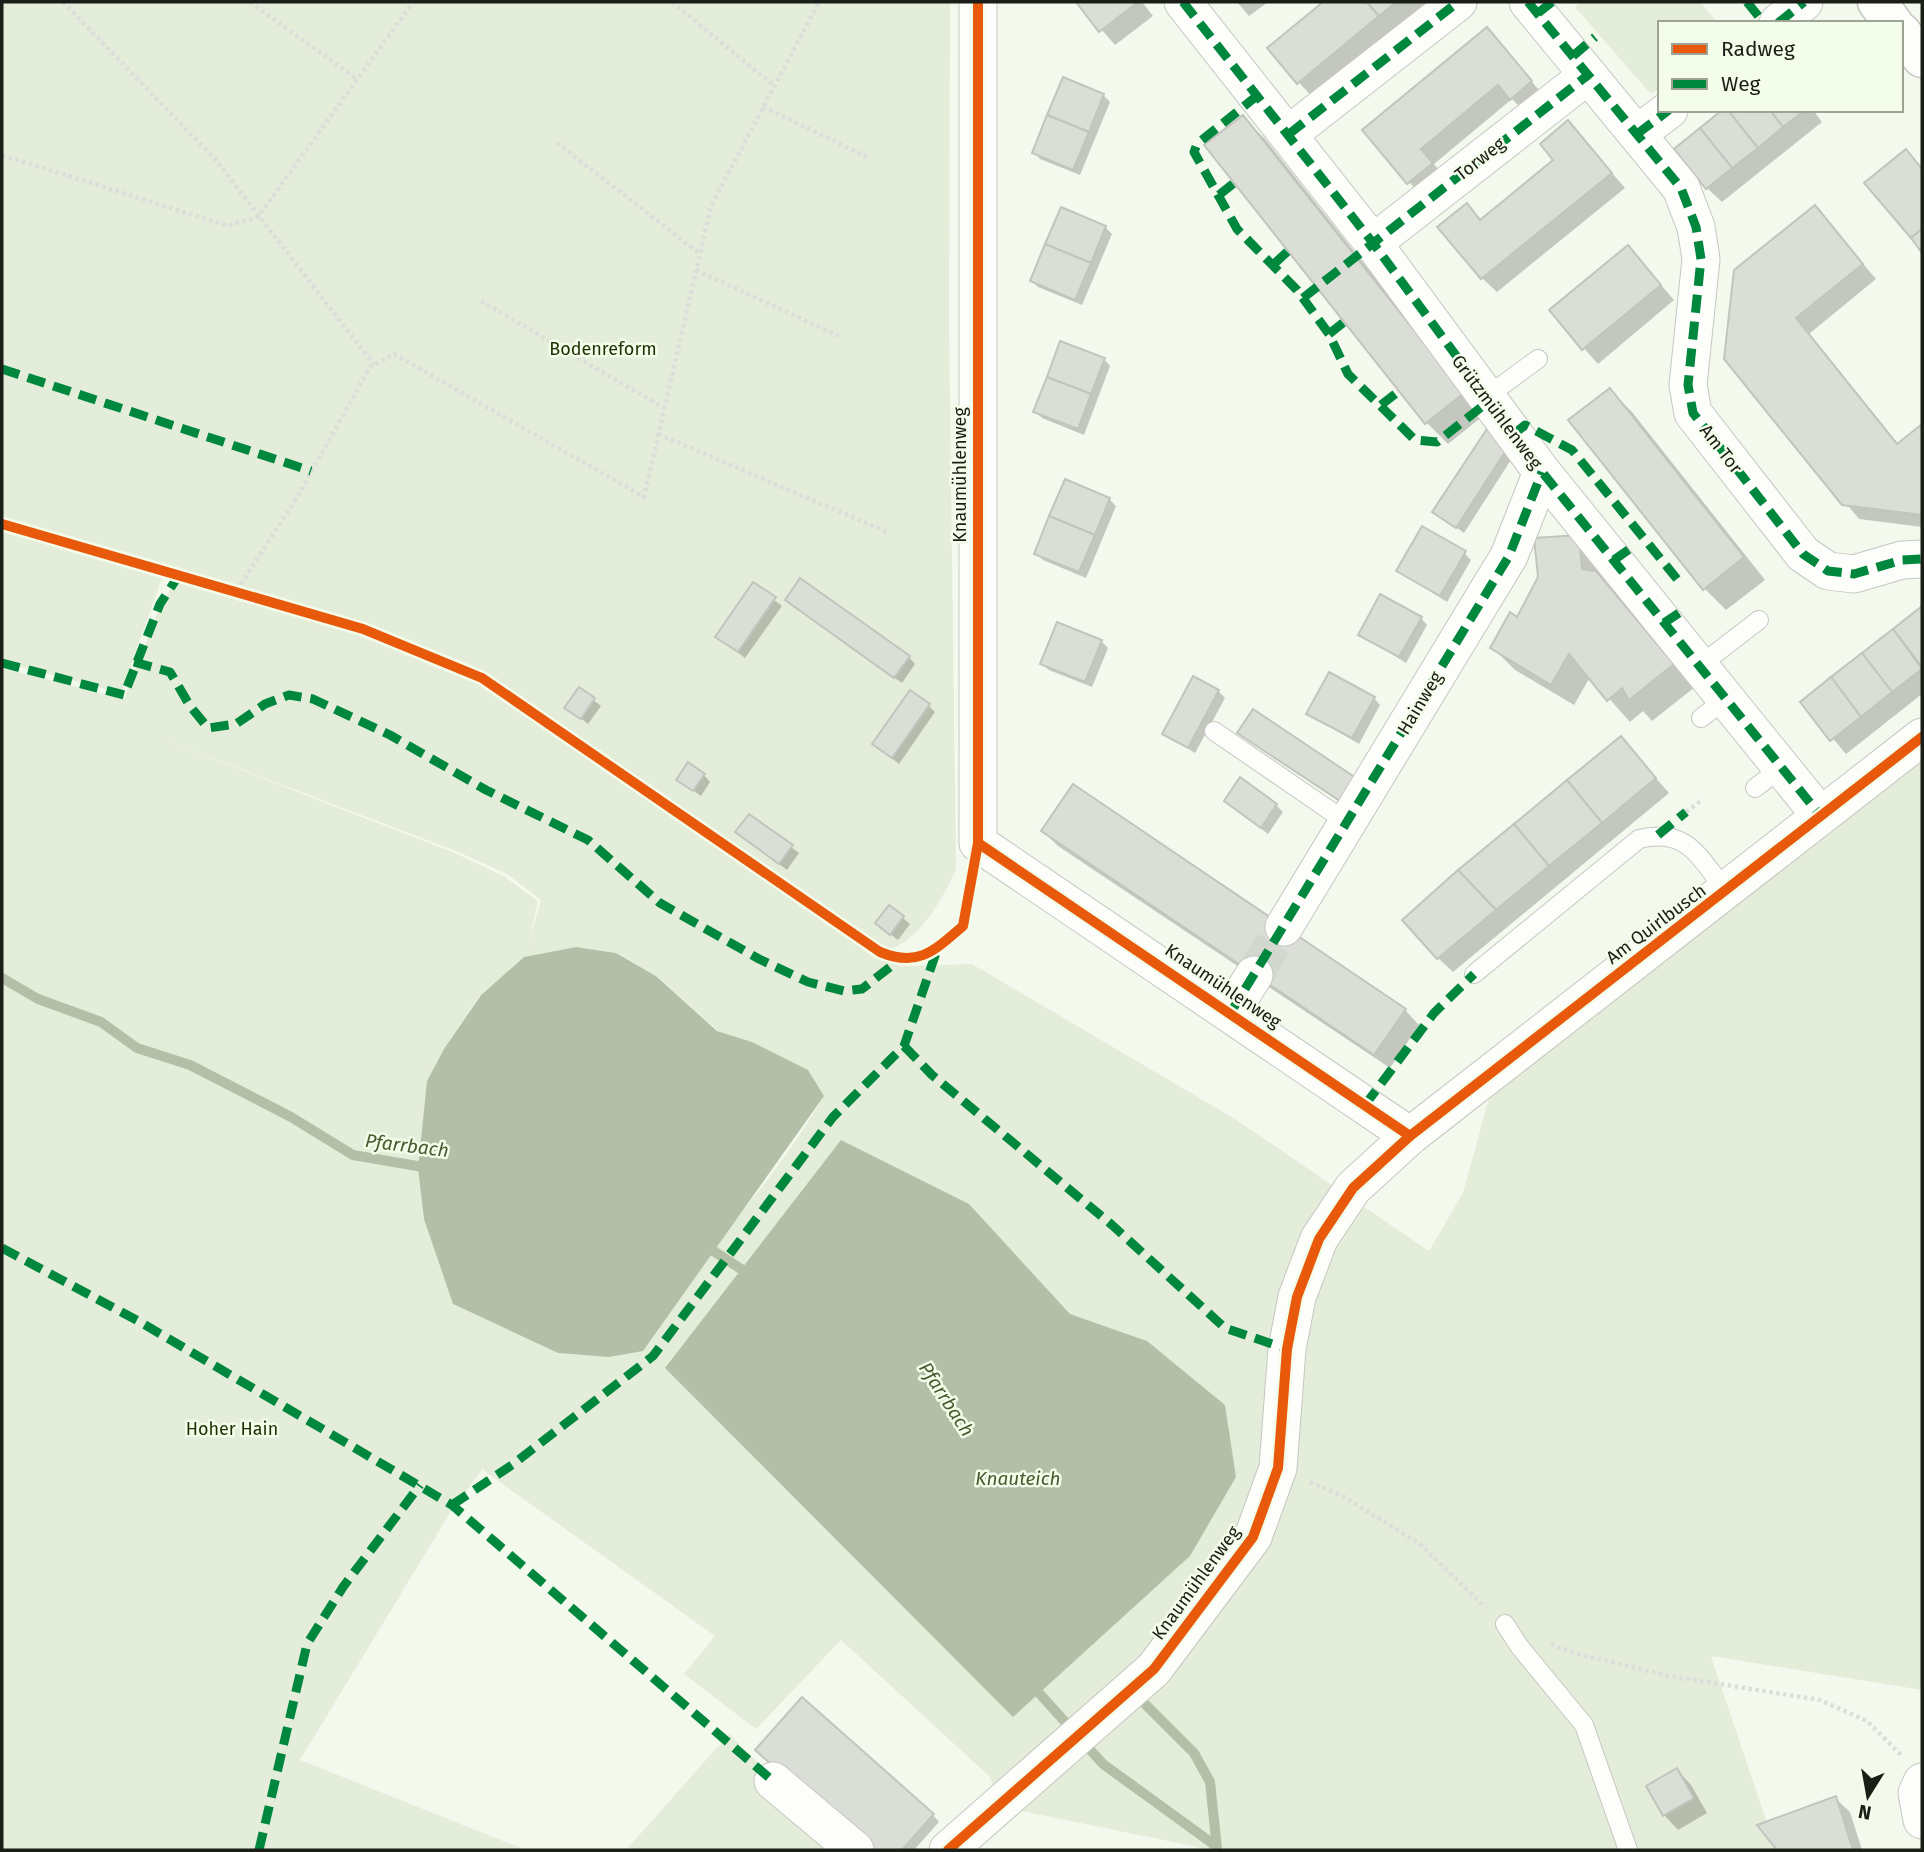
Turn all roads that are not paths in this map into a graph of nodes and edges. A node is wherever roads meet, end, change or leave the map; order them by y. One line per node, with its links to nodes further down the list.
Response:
1 (978, 2): 30 (street, Knaumühlenweg)
2 (1183, 2): 13 (street, Grützmühlenweg)
3 (1458, 2): 13 (street)
4 (1804, 2): 7 (street)
5 (1877, 2): 8 (street)
6 (1539, 6): 11 (street, Am Tor)
7 (1780, 21)
8 (1892, 21)
9 (1903, 34): 10 (street)
10 (1922, 58)
11 (1588, 75): 14 (street, Am Tor); 15 (street, Torweg)
12 (1667, 112): 14 (street)
13 (1289, 134): 15 (street, Grützmühlenweg)
14 (1637, 134): 19 (street, Am Tor)
15 (1373, 243): 17 (street, Grützmühlenweg)
16 (1538, 359): 17 (lane)
17 (1486, 397): 18 (street, Grützmühlenweg)
18 (1542, 472): 21 (street, Grützmühlenweg); 25 (street, Hainweg)
19 (1922, 559)
20 (1759, 620): 21 (lane)
21 (1699, 666): 24 (street, Grützmühlenweg)
22 (1214, 731): 25 (lane)
23 (1922, 737): 24 (street, Am Quirlbusch)
24 (1820, 815): 26 (street, Am Quirlbusch)
25 (1348, 823): 27 (street, Hainweg)
26 (1727, 892): 28 (lane); 31 (street, Am Quirlbusch)
27 (1284, 927)
28 (1474, 974)
29 (1254, 975): 30 (street)
30 (1230, 1012): 31 (street, Knaumühlenweg)
31 (1410, 1136): 35 (street, Knaumühlenweg)
32 (1505, 1624): 36 (lane)
33 (773, 1780): 34 (street)
34 (855, 1850)
35 (948, 1850)
36 (1628, 1850)

